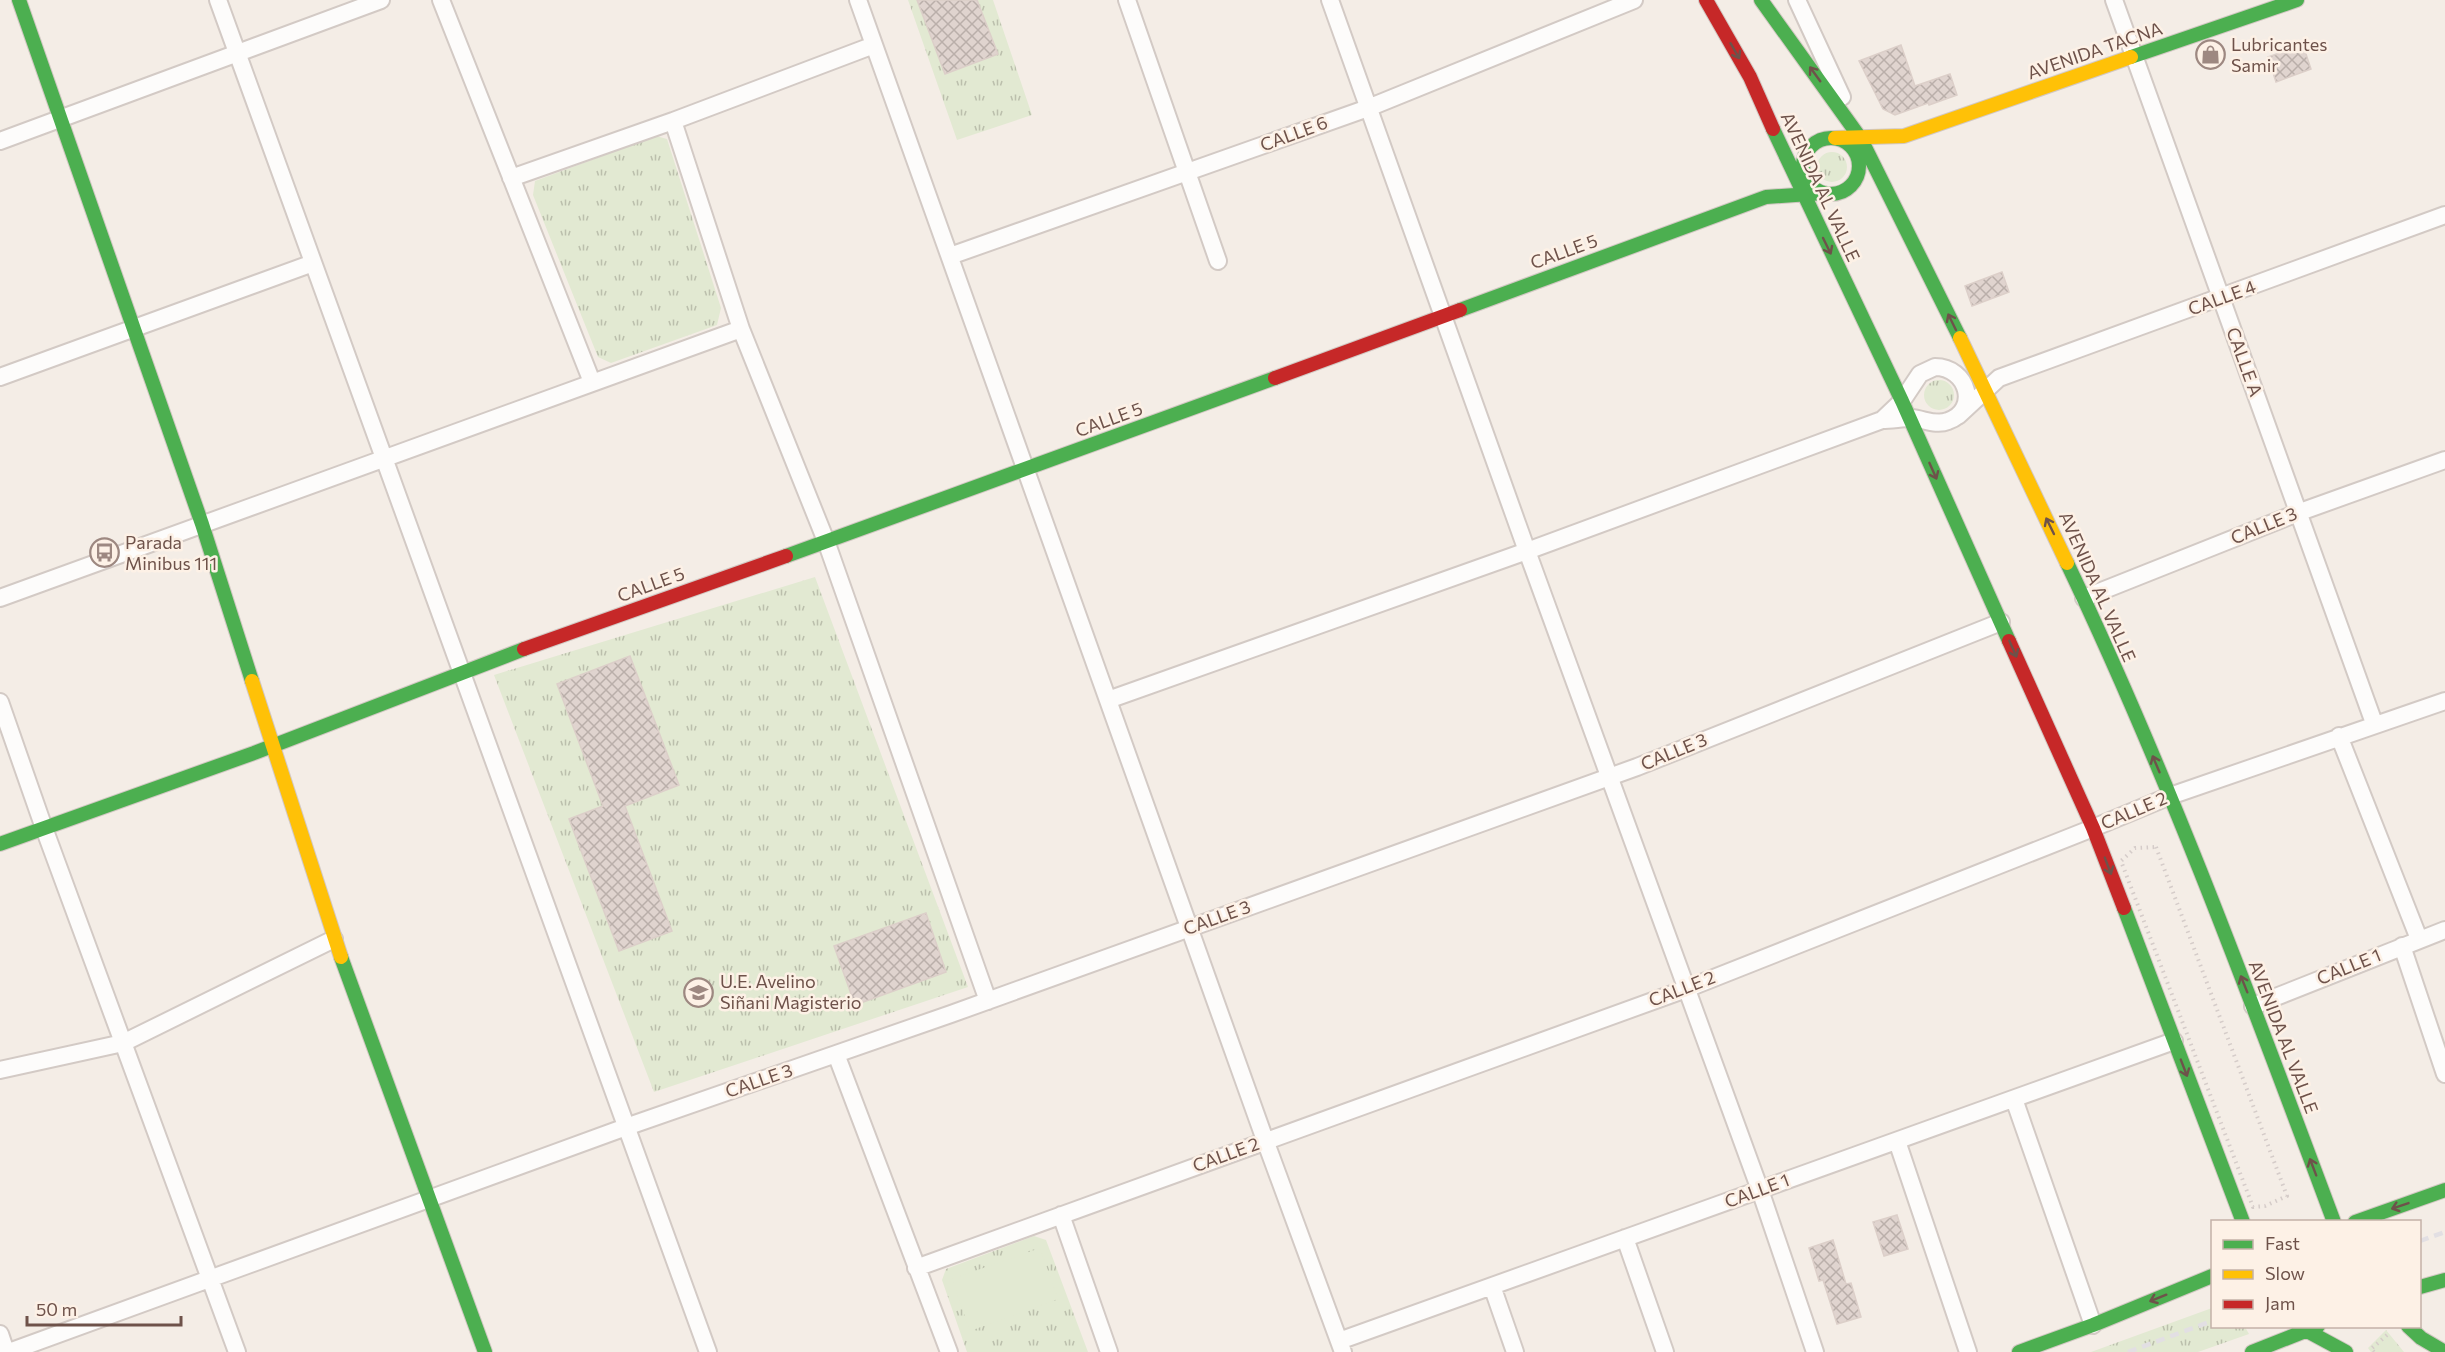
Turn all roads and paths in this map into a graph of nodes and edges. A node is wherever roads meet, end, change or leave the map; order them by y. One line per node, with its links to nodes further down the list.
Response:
1 (19, 0): 18 (main road)
2 (218, 0): 15 (street)
3 (381, 0): 15 (street)
4 (441, 0): 28 (street)
5 (858, 0): 14 (street)
6 (1127, 0): 27 (street)
7 (1330, 0): 17 (street)
8 (1634, 0): 17 (street, CALLE 6)
9 (1706, 0): 26 (main road, AVENIDA AL VALLE, one-way to 26)
10 (1761, 0): 22 (main road, AVENIDA AL VALLE, one-way to 10)
11 (1797, 0): 22 (street)
12 (2114, 0): 16 (street, CALLE A)
13 (2298, 0): 16 (main road, AVENIDA TACNA)
14 (874, 45): 19 (street); 34 (street)
15 (237, 52): 18 (street); 36 (street)
16 (2136, 56): 20 (main road, AVENIDA TACNA); 37 (street, CALLE A)
17 (1368, 108): 27 (street, CALLE 6); 38 (street)
18 (60, 119): 23 (street); 39 (main road)
19 (673, 121): 28 (street); 40 (street)
20 (1905, 136): 22 (main road, AVENIDA TACNA); 24 (main road, AVENIDA TACNA)
21 (1836, 138): 22 (main road, AVENIDA TACNA); 25 (main road); 29 (main road)
22 (1861, 139): 24 (main road, AVENIDA AL VALLE)
23 (0, 141)
24 (1882, 157): 29 (main road, AVENIDA TACNA); 42 (main road, AVENIDA AL VALLE, one-way to 24)
25 (1803, 159): 26 (main road, CALLE 5); 30 (main road)
26 (1791, 171): 31 (main road, AVENIDA AL VALLE); 32 (main road, CALLE 5)
27 (1187, 172): 34 (street, CALLE 6); 35 (street)
28 (511, 178): 45 (street)
29 (1850, 186): 30 (main road)
30 (1824, 193): 31 (main road, CALLE 5)
31 (1802, 194): 32 (main road, CALLE 5); 47 (main road, AVENIDA AL VALLE, one-way to 47)
32 (1766, 196): 38 (main road, CALLE 5)
33 (2445, 215): 37 (street, CALLE 4)
34 (950, 256): 53 (street)
35 (1218, 261)
36 (313, 263): 39 (street); 51 (street)
37 (2221, 298): 44 (street, CALLE 4); 54 (street, CALLE A)
38 (1444, 315): 53 (main road, CALLE 5); 57 (street)
39 (134, 328): 43 (street); 55 (main road)
40 (741, 328): 45 (street); 56 (street)
41 (1952, 370): 42 (street, CALLE 4); 47 (street); 48 (street)
42 (1978, 375): 44 (street, CALLE 4); 46 (main road, AVENIDA AL VALLE)
43 (0, 376)
44 (1999, 378): 46 (street, CALLE 4)
45 (592, 382): 51 (street)
46 (1986, 391): 48 (street, CALLE 4); 59 (main road, AVENIDA AL VALLE, one-way to 46)
47 (1906, 395): 49 (street); 50 (street)
48 (1958, 416): 49 (street)
49 (1916, 419): 50 (street); 60 (main road, one-way to 60)
50 (1882, 420): 57 (street)
51 (386, 457): 55 (street); 61 (street)
52 (2445, 460): 54 (street, CALLE 3)
53 (1026, 470): 56 (main road, CALLE 5); 62 (street)
54 (2300, 512): 59 (street, CALLE 3); 65 (street, CALLE A)
55 (202, 524): 58 (street); 67 (main road)
56 (826, 542): 61 (main road, CALLE 5); 79 (street)
57 (1527, 551): 62 (street); 68 (street)
58 (0, 598)
59 (2084, 598): 69 (main road, AVENIDA AL VALLE, one-way to 59)
60 (2001, 622): 68 (street, CALLE 3); 71 (main road, one-way to 71)
61 (461, 672): 67 (main road, CALLE 5); 87 (street)
62 (1108, 700): 73 (street)
63 (2445, 701): 65 (street, CALLE 2)
64 (0, 702): 70 (street)
65 (2374, 723): 66 (street, CALLE 2)
66 (2338, 736): 69 (street, CALLE 2); 76 (street)
67 (272, 744): 70 (main road, CALLE 5); 75 (main road)
68 (1610, 777): 73 (street, CALLE 3); 78 (street)
69 (2170, 796): 71 (street, CALLE 2); 80 (main road, AVENIDA AL VALLE, one-way to 69)
70 (44, 828): 72 (main road, CALLE 5); 82 (street)
71 (2093, 828): 78 (street, CALLE 2); 81 (main road, one-way to 81)
72 (0, 844)
73 (1189, 928): 79 (street, CALLE 3); 88 (street)
74 (2445, 930): 76 (street, CALLE 1)
75 (334, 939): 82 (street); 92 (main road)
76 (2419, 939): 77 (street, CALLE 1)
77 (2402, 946): 80 (street, CALLE 1); 85 (street)
78 (1686, 988): 88 (street, CALLE 2); 90 (street)
79 (988, 1001): 83 (street, CALLE 3)
80 (2253, 1006): 96 (main road, AVENIDA AL VALLE, one-way to 80)
81 (2174, 1041): 86 (street, CALLE 1); 95 (main road, one-way to 95)
82 (123, 1044): 84 (street); 101 (street)
83 (836, 1054): 87 (street, CALLE 3); 99 (street)
84 (0, 1070)
85 (2445, 1074)
86 (2014, 1099): 89 (street, CALLE 1); 105 (street)
87 (626, 1127): 92 (street, CALLE 3); 114 (street)
88 (1265, 1140): 94 (street, CALLE 2); 110 (street)
89 (1897, 1141): 90 (street, CALLE 1); 120 (street)
90 (1760, 1190): 98 (street, CALLE 1); 119 (street)
91 (2445, 1190): 97 (main road, one-way to 97)
92 (427, 1198): 101 (street, CALLE 3); 113 (main road)
93 (2253, 1207): 93 (path)
94 (1061, 1215): 99 (street, CALLE 2); 116 (street)
95 (2243, 1220)
96 (2334, 1220)
97 (2358, 1220)
98 (1625, 1238): 103 (street, CALLE 1); 118 (street)
99 (916, 1268): 115 (street)
100 (2211, 1276): 105 (main road, one-way to 105)
101 (211, 1280): 111 (street, CALLE 3); 112 (street)
102 (2445, 1280): 104 (main road)
103 (1492, 1286): 110 (street, CALLE 1); 117 (street)
104 (2421, 1287)
105 (2093, 1325): 121 (main road)
106 (2307, 1328): 122 (main road); 123 (main road)
107 (2410, 1328): 125 (main road)
108 (0, 1334): 111 (street)
109 (2393, 1343): 124 (path)
110 (1341, 1346)
111 (8, 1352)
112 (237, 1352)
113 (485, 1352)
114 (708, 1352)
115 (949, 1352)
116 (1109, 1352)
117 (1515, 1352)
118 (1665, 1352)
119 (1815, 1352)
120 (1968, 1352)
121 (2019, 1352)
122 (2252, 1352)
123 (2346, 1352)
124 (2374, 1352)
125 (2445, 1352)

